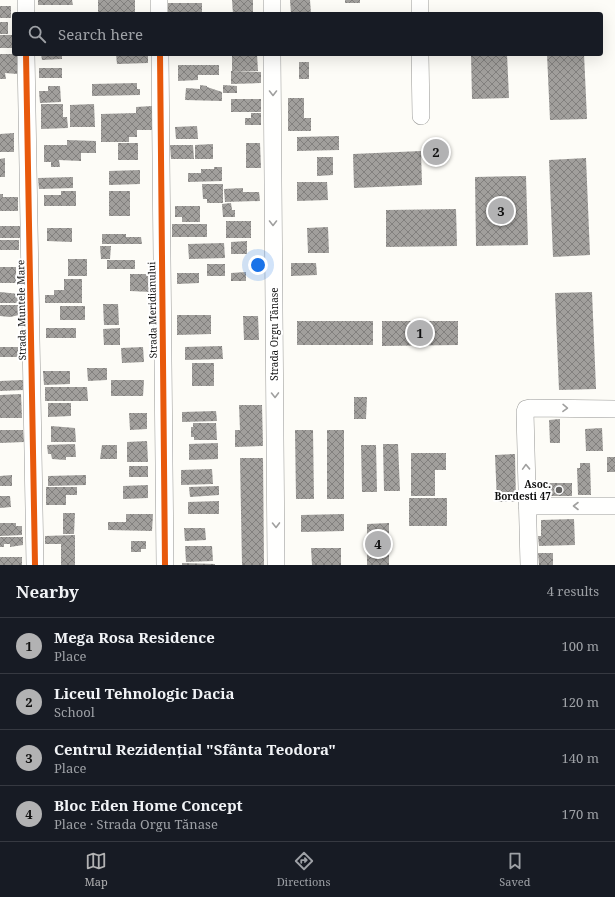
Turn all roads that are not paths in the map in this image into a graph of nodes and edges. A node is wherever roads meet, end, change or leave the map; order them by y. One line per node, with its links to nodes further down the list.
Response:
1 (26, 0): 5 (street)
2 (159, 0): 6 (street)
3 (272, 0): 7 (street)
4 (420, 0): 8 (street)
5 (26, 12)
6 (159, 12)
7 (272, 12)
8 (420, 12)
9 (26, 56): 17 (street, Strada Muntele Mare)
10 (160, 56): 18 (street, Strada Meridianului)
11 (272, 56): 19 (street, Strada Orgu Tănase, one-way to 19)
12 (420, 56): 13 (street)
13 (421, 116)
14 (615, 409): 15 (street, one-way to 14)
15 (527, 506): 16 (street, one-way to 15); 20 (street)
16 (615, 506)
17 (35, 565)
18 (165, 565)
19 (276, 565)
20 (529, 565)

